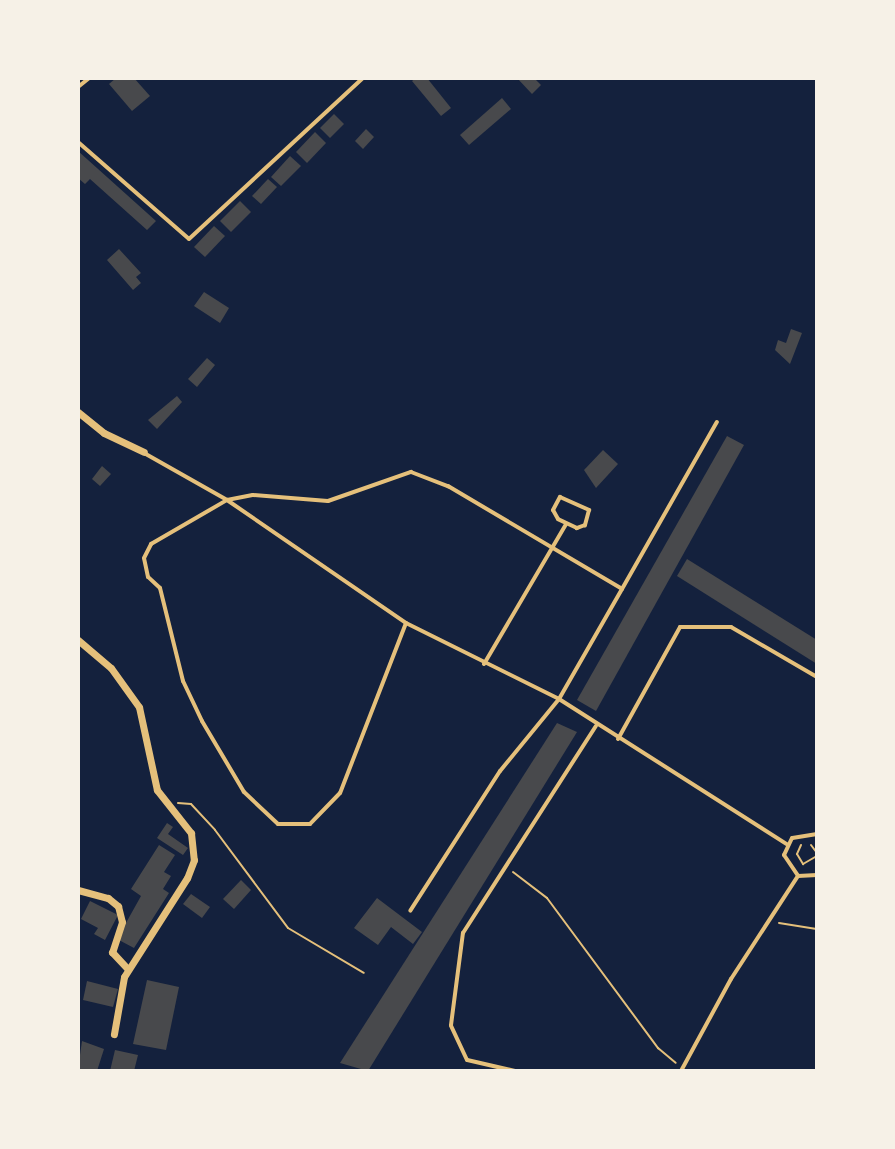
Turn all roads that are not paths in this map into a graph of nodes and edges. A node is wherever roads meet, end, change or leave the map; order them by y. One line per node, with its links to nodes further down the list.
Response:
1 (89, 78): 3 (lane)
2 (363, 78): 4 (lane)
3 (78, 87)
4 (78, 142)
5 (78, 412): 7 (street)
6 (717, 422): 11 (lane)
7 (144, 452): 8 (lane)
8 (227, 500): 10 (lane); 12 (lane); 12 (lane)
9 (566, 524): 9 (lane); 10 (lane)
10 (554, 548): 11 (lane); 14 (lane)
11 (622, 589): 16 (lane)
12 (406, 623): 14 (lane)
13 (78, 640): 25 (street)
14 (484, 664): 16 (lane)
15 (817, 677): 18 (lane)
16 (559, 699): 17 (lane); 24 (lane)
17 (596, 726): 18 (lane); 27 (lane)
18 (618, 739): 20 (lane)
19 (817, 834): 20 (lane)
20 (787, 844): 22 (lane)
21 (817, 875): 22 (lane)
22 (798, 876): 28 (lane)
23 (78, 890): 25 (street)
24 (410, 911)
25 (128, 969): 26 (street)
26 (114, 1034)
27 (515, 1071)
28 (681, 1071)

